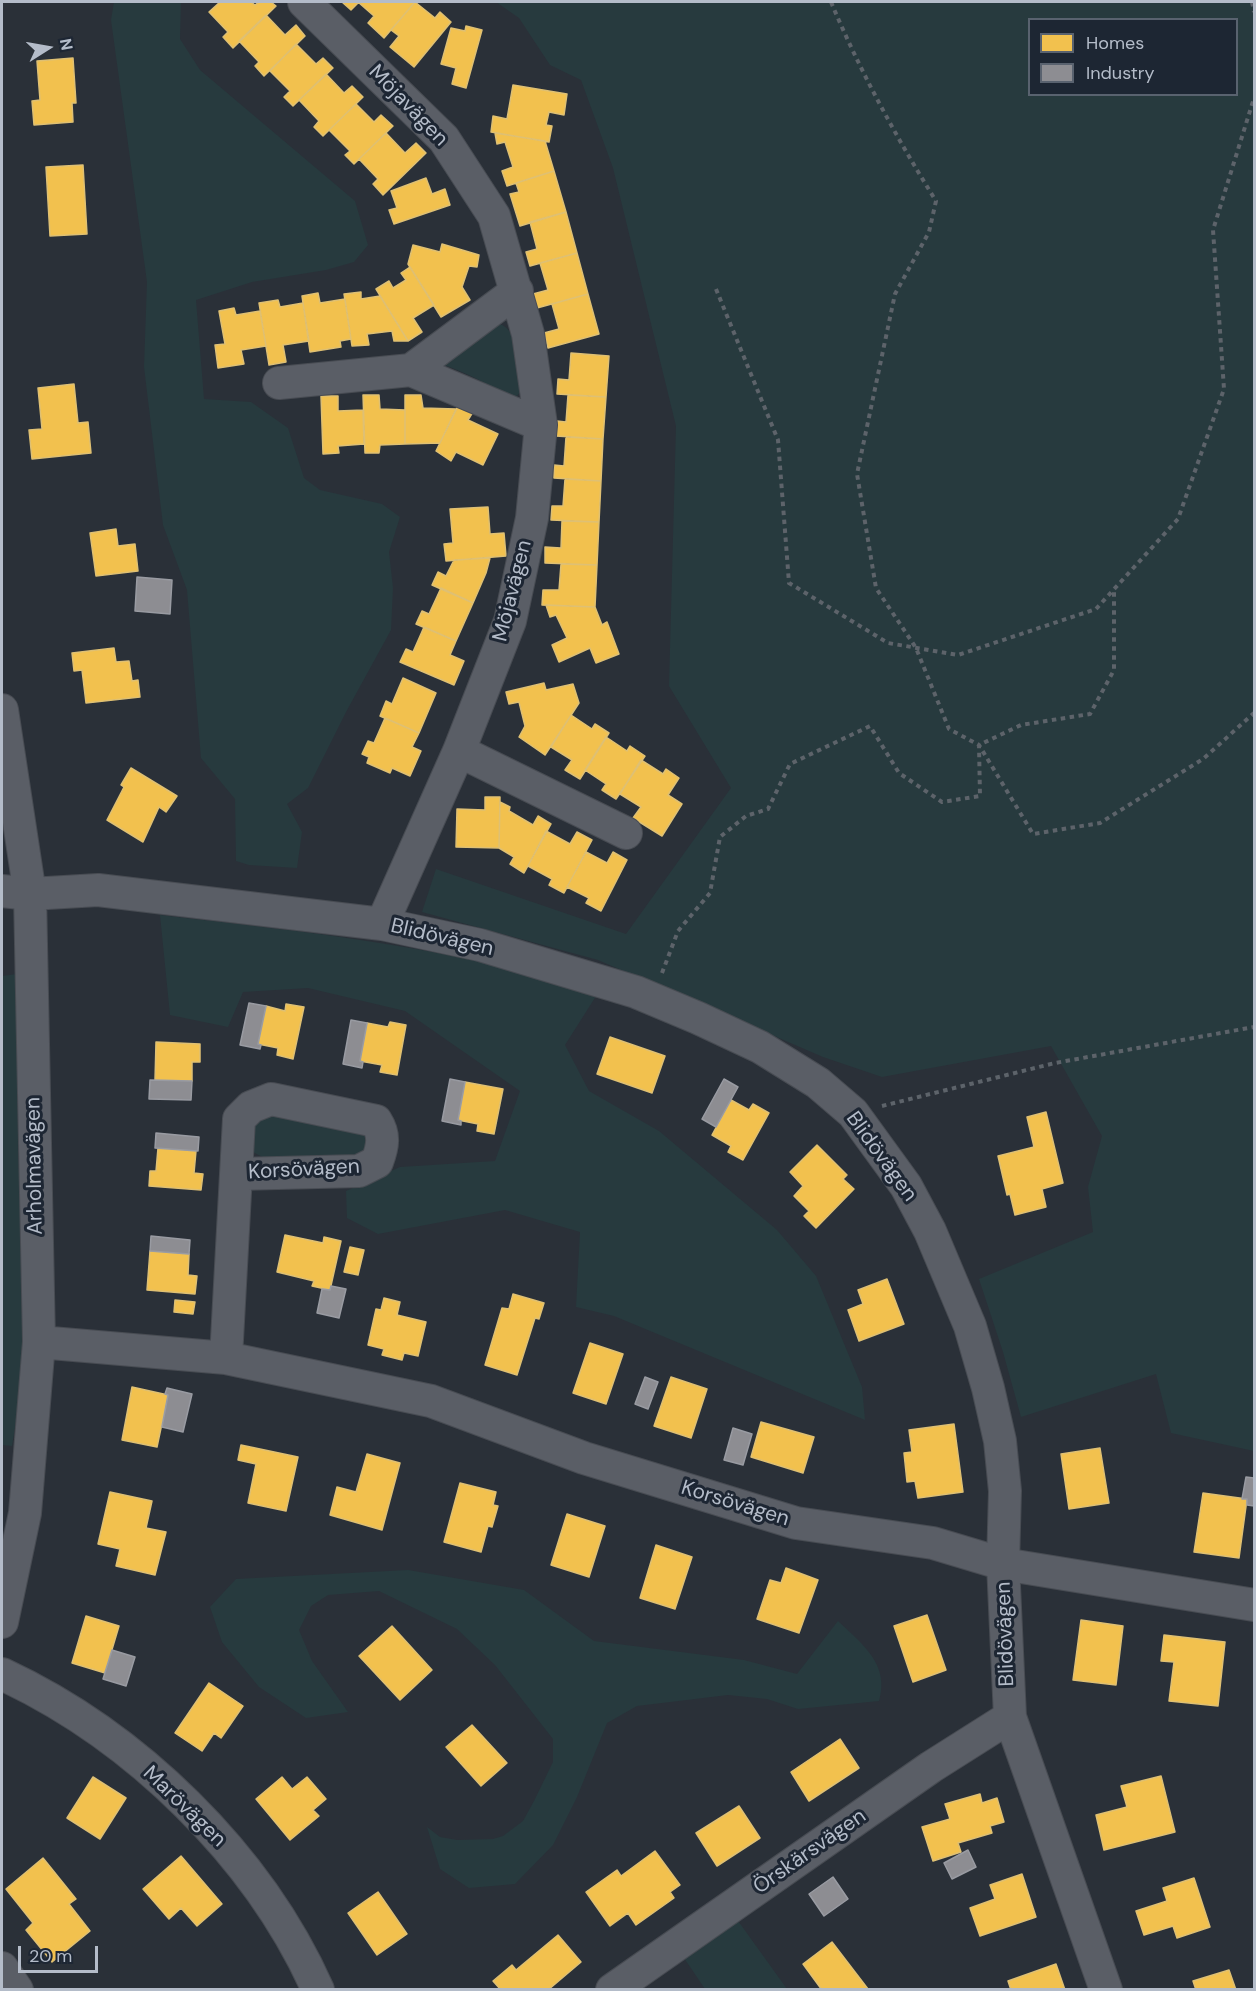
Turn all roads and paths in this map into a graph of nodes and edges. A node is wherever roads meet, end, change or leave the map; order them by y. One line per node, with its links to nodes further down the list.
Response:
1 (304, 2): 7 (street, Möjavägen)
2 (831, 2): 12 (path)
3 (1252, 2): 4 (path)
4 (1254, 12)
5 (1254, 98): 11 (path)
6 (716, 289): 12 (path)
7 (517, 291): 8 (street); 10 (street, Möjavägen)
8 (411, 370): 9 (street); 10 (street)
9 (279, 383)
10 (541, 425): 16 (street, Möjavägen)
11 (1114, 588): 12 (path); 15 (path)
12 (916, 648): 15 (path)
13 (2, 710): 18 (street, Arholmavägen)
14 (1254, 712): 15 (path)
15 (980, 745): 20 (path)
16 (459, 751): 17 (street); 19 (street, Möjavägen)
17 (626, 833)
18 (16, 893): 19 (street, Blidövägen); 24 (street, Arholmavägen)
19 (382, 924): 20 (street, Blidövägen)
20 (652, 999): 22 (street, Blidövägen)
21 (1254, 1027): 22 (path)
22 (852, 1113): 26 (street, Blidövägen)
23 (237, 1174): 25 (street, Korsövägen)
24 (39, 1342): 25 (street, Korsövägen); 28 (street, Arholmavägen)
25 (226, 1358): 26 (street, Korsövägen)
26 (1003, 1564): 27 (street, Korsövägen); 30 (street, Blidövägen)
27 (1254, 1605)
28 (2, 1622)
29 (2, 1674): 33 (street, Marövägen)
30 (1010, 1717): 34 (street, Örskärsvägen); 35 (street, Blidövägen)
31 (2, 1968): 32 (street)
32 (17, 1989)
33 (318, 1989)
34 (612, 1989)
35 (1106, 1989)

